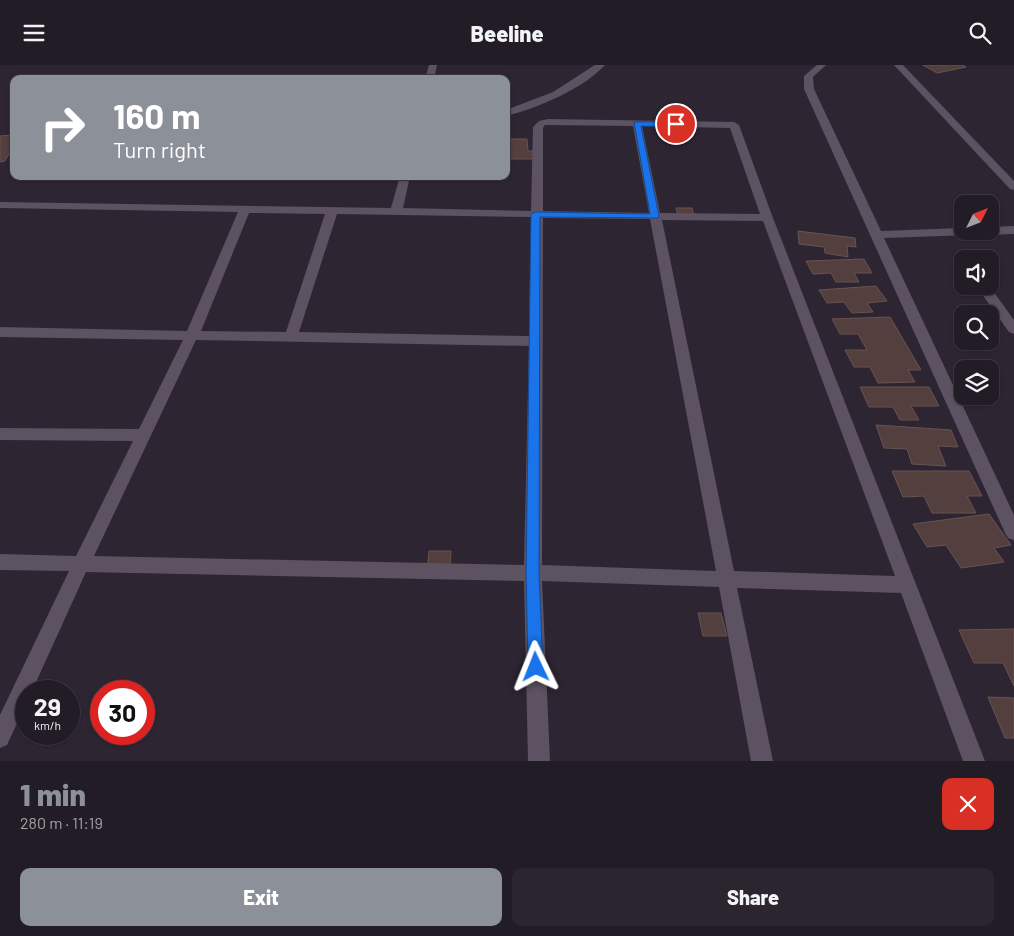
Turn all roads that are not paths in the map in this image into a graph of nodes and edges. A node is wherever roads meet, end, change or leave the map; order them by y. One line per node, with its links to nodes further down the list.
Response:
1 (601, 65): 4 (street)
2 (822, 65): 18 (street)
3 (898, 65): 7 (street)
4 (510, 112)
5 (637, 124): 12 (street); 13 (street); 14 (street)
6 (404, 180): 11 (street)
7 (1014, 187)
8 (0, 205): 9 (street)
9 (245, 209): 10 (street); 22 (street)
10 (332, 211): 11 (street); 23 (street)
11 (396, 212): 12 (street)
12 (536, 214): 13 (street); 24 (street)
13 (655, 216): 14 (street); 31 (street)
14 (767, 218): 32 (street)
15 (1014, 230): 16 (street)
16 (999, 231)
17 (954, 232): 18 (street)
18 (876, 235): 27 (street)
19 (989, 295): 20 (street)
20 (1014, 329)
21 (0, 332): 22 (street)
22 (192, 335): 23 (street); 26 (street)
23 (291, 337): 24 (street)
24 (534, 341): 30 (street)
25 (0, 434): 26 (street)
26 (144, 435): 29 (street)
27 (1014, 533)
28 (0, 562): 29 (street)
29 (81, 564): 30 (street); 33 (street)
30 (532, 573): 31 (street); 34 (street)
31 (726, 579): 32 (street); 35 (street)
32 (907, 585): 36 (street)
33 (0, 738)
34 (539, 761)
35 (762, 761)
36 (974, 761)

